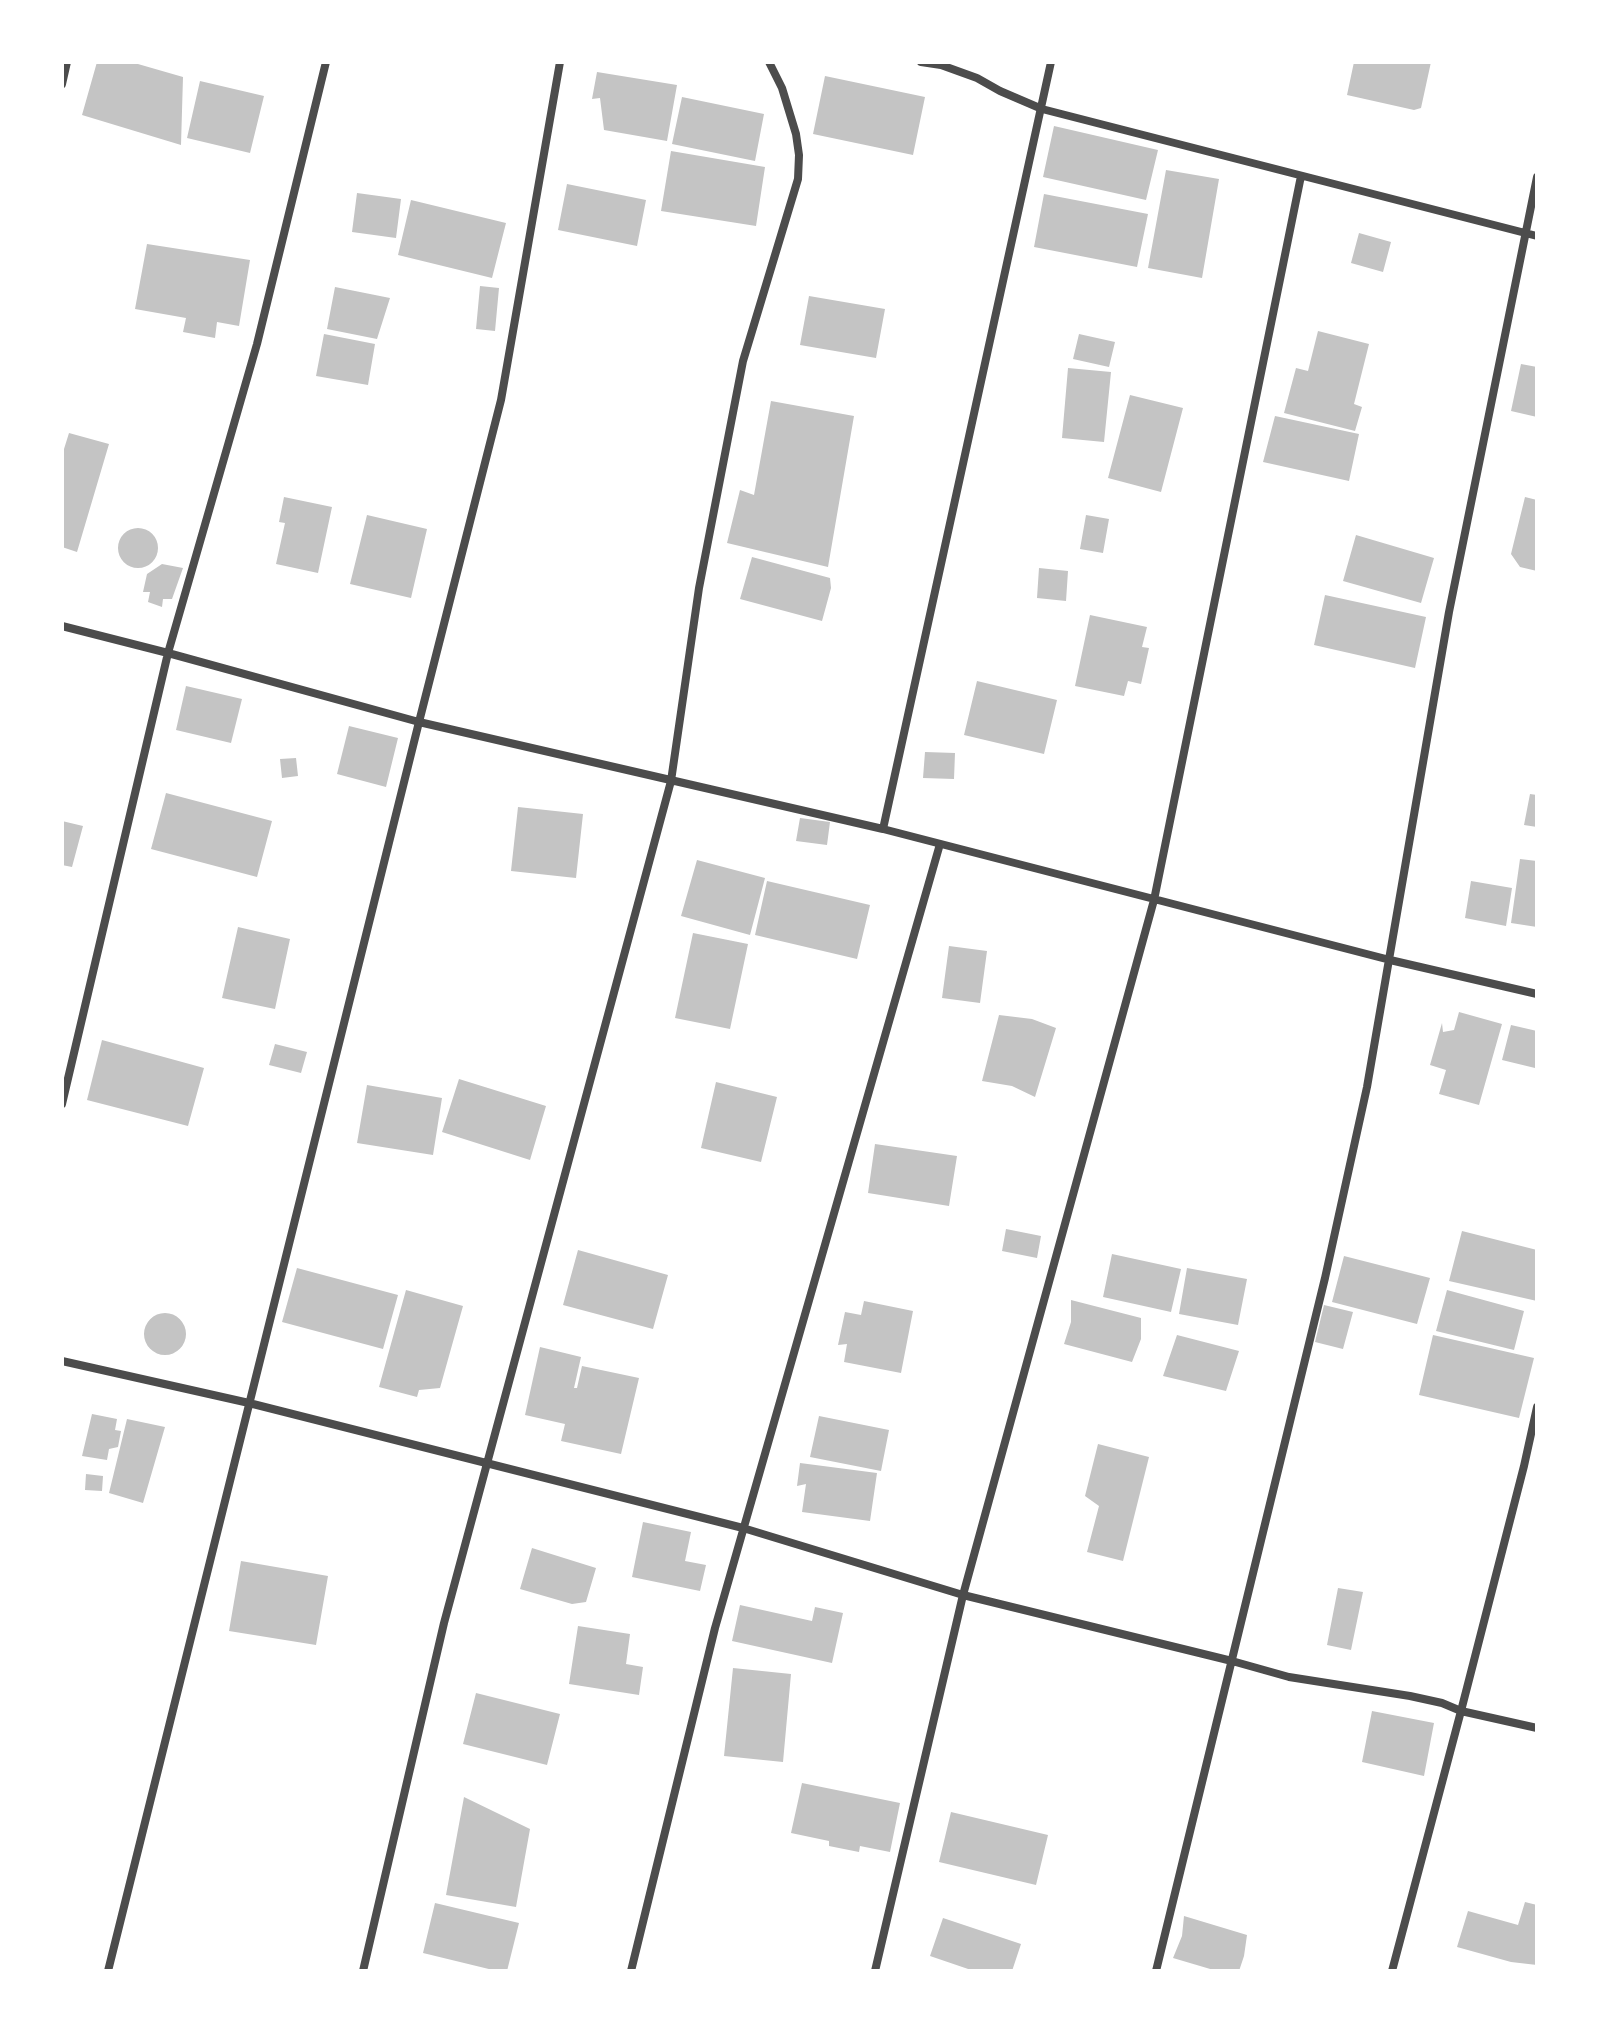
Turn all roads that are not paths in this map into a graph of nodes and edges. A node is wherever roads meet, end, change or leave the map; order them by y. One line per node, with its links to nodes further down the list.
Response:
1 (67, 62): 7 (street)
2 (326, 62): 14 (street)
3 (560, 62): 15 (street)
4 (769, 62): 16 (street)
5 (921, 62): 8 (street)
6 (1051, 62): 8 (street)
7 (62, 84)
8 (1042, 109): 9 (street); 17 (street)
9 (1301, 176): 11 (street); 19 (street)
10 (1537, 177): 11 (street)
11 (1526, 233): 12 (street); 20 (street)
12 (1537, 236)
13 (62, 626): 14 (street)
14 (168, 653): 15 (street); 22 (street)
15 (419, 722): 16 (street); 24 (street)
16 (671, 781): 17 (street); 26 (street)
17 (883, 829): 18 (street)
18 (940, 844): 19 (street); 27 (street)
19 (1154, 900): 20 (street); 28 (street)
20 (1390, 960): 21 (street); 29 (street)
21 (1537, 994)
22 (62, 1104)
23 (62, 1361): 24 (street)
24 (249, 1403): 26 (street); 32 (street)
25 (1537, 1407): 30 (street)
26 (488, 1463): 27 (street); 33 (street)
27 (743, 1528): 28 (street); 34 (street)
28 (963, 1595): 29 (street); 35 (street)
29 (1232, 1661): 30 (street); 36 (street)
30 (1461, 1711): 31 (street); 37 (street)
31 (1537, 1728)
32 (108, 1971)
33 (363, 1971)
34 (631, 1971)
35 (875, 1971)
36 (1156, 1971)
37 (1392, 1971)

